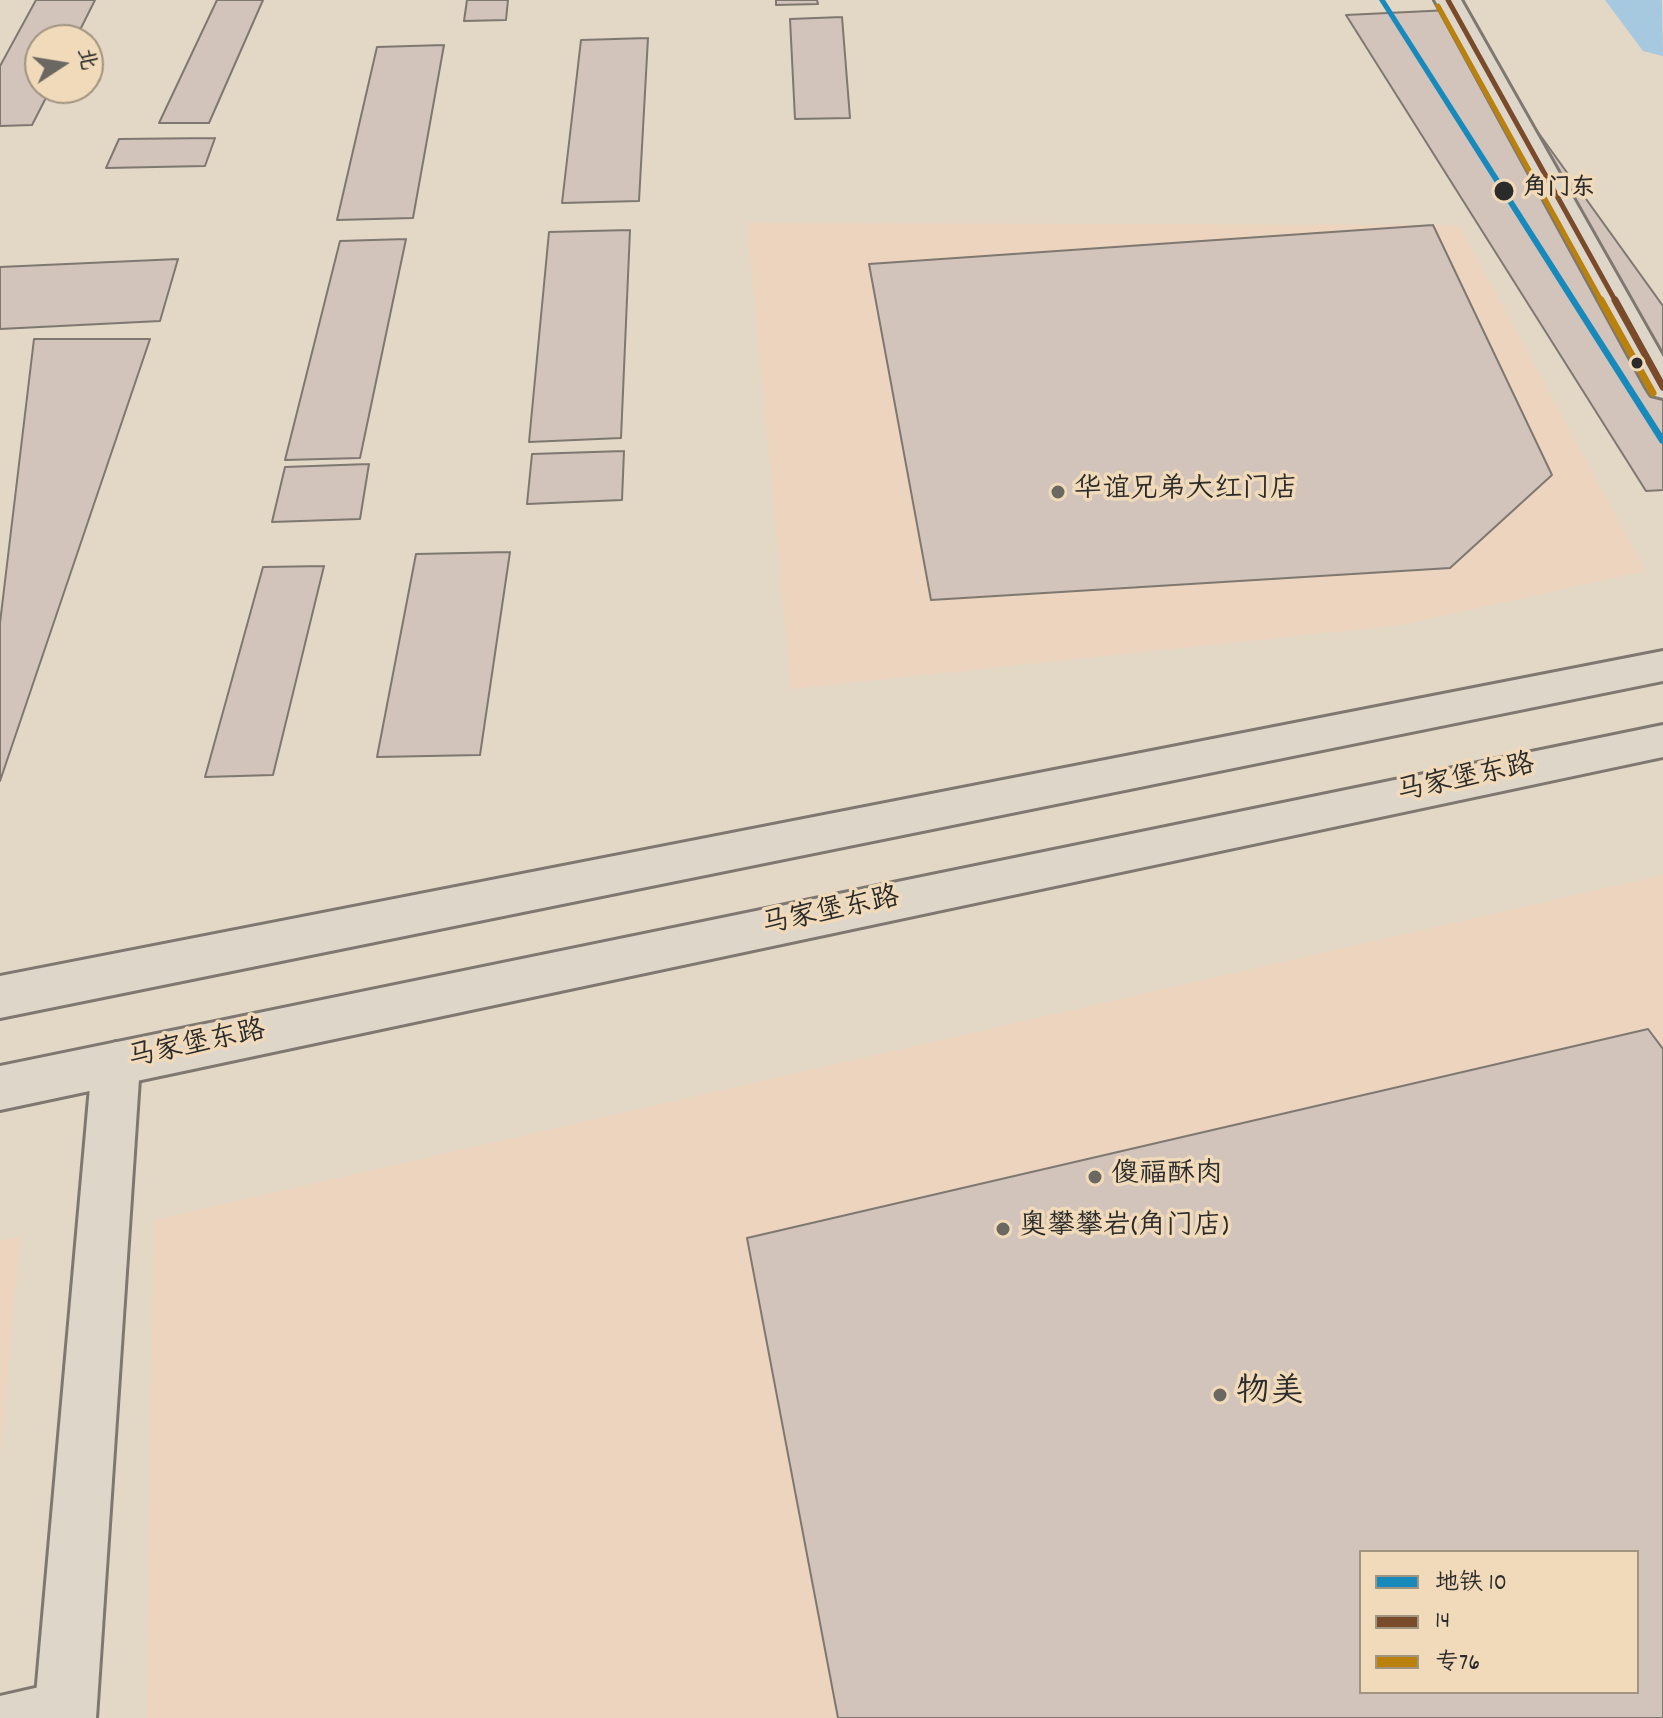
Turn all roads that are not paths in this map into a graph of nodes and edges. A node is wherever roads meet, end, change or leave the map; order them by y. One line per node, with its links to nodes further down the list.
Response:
1 (1448, 0): 2 (main road)
2 (1663, 387)
3 (1663, 666): 5 (main road)
4 (1663, 741): 6 (main road, 马家堡东路)
5 (0, 997)
6 (116, 1064): 7 (main road, 马家堡东路); 8 (main road)
7 (0, 1088)
8 (66, 1709): 9 (lane)
9 (0, 1714)

